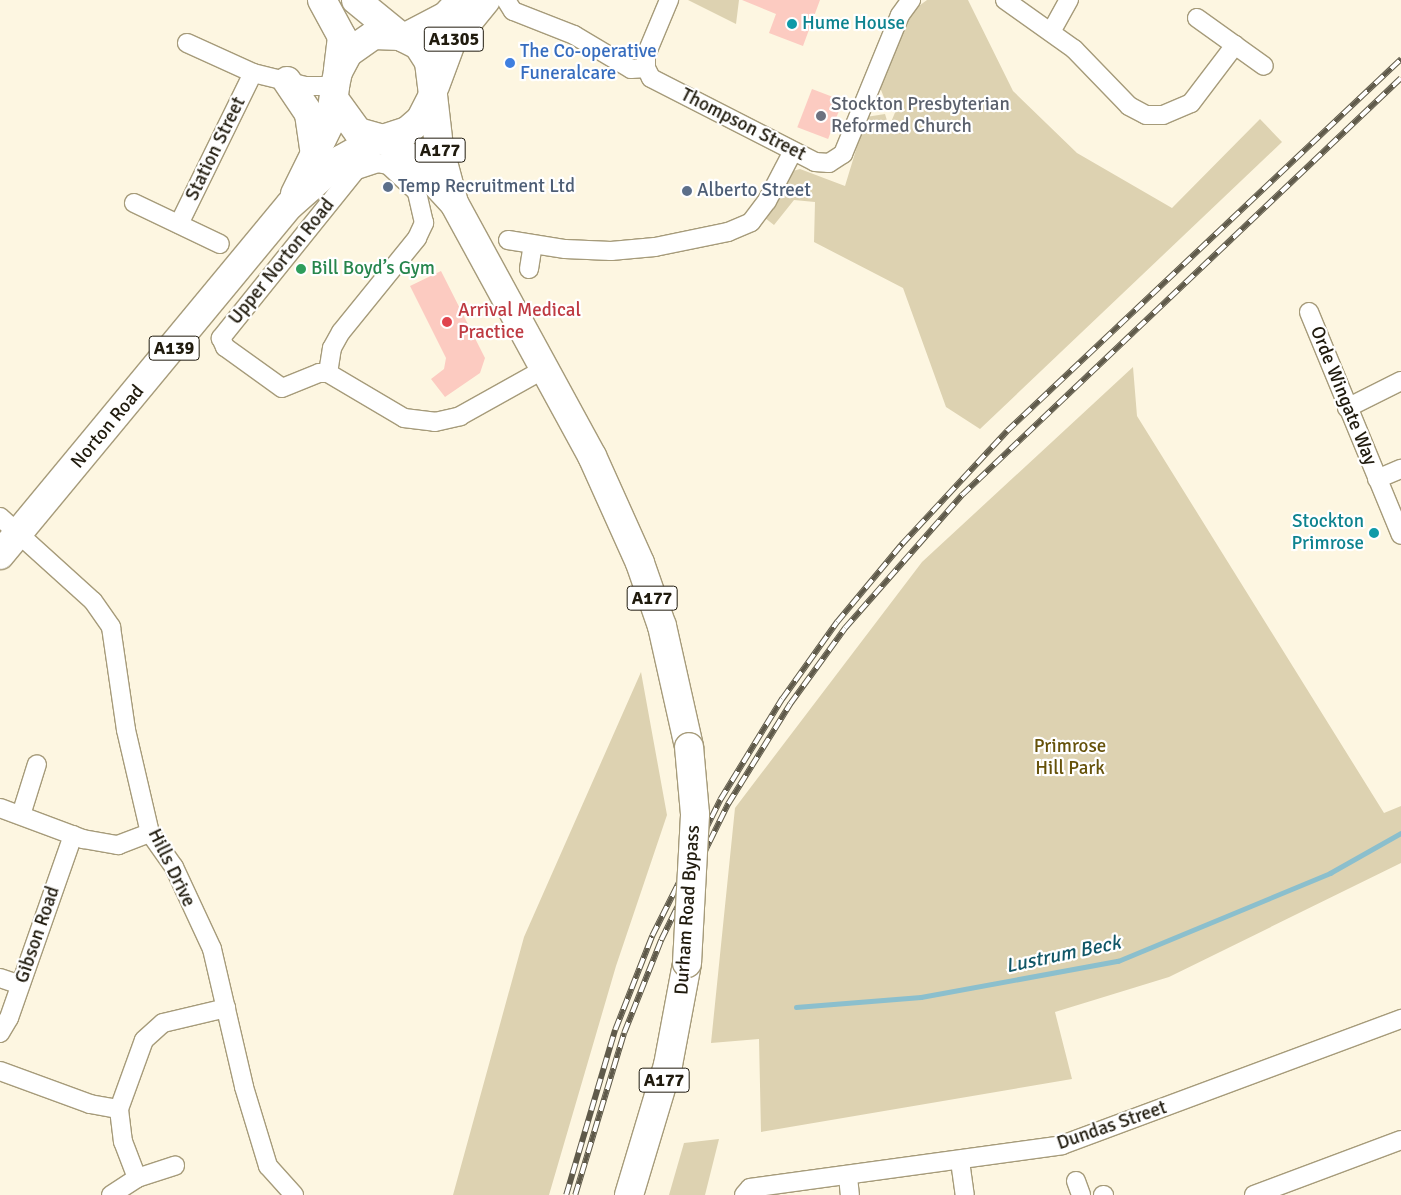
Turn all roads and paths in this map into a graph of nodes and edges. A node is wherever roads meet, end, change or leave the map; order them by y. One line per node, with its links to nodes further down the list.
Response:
1 (322, 0): 19 (main road)
2 (356, 0): 12 (main road, A1305)
3 (461, 0): 12 (main road, A1305)
4 (486, 0): 20 (main road, A1305)
5 (506, 0): 16 (street)
6 (669, 0): 16 (street)
7 (910, 0): 22 (street, Thompson Street)
8 (1005, 0): 11 (street)
9 (1069, 0): 11 (street)
10 (1197, 18): 14 (street)
11 (1051, 32): 14 (street)
12 (402, 37): 19 (main road, Norton Road / A139); 20 (main road)
13 (187, 43): 17 (street, Station Street)
14 (1235, 45): 15 (street)
15 (1264, 66)
16 (646, 68): 22 (street, Thompson Street)
17 (253, 73): 18 (street, Station Street); 27 (street, Station Street)
18 (287, 81): 19 (street, Station Street); 23 (main road)
19 (335, 86): 21 (main road); 23 (main road, Norton Road / A139)
20 (434, 91): 21 (main road, Norton Road / A139); 25 (main road, A177)
21 (380, 139): 25 (main road, A177); 26 (main road, Norton Road / A139)
22 (793, 151): 30 (street)
23 (315, 155): 26 (main road, Norton Road / A139)
24 (134, 203): 27 (street, Station Street)
25 (454, 203): 33 (main road, A177)
26 (290, 205): 39 (main road, Norton Road / A139)
27 (179, 224): 29 (street, Station Street)
28 (508, 240): 30 (street)
29 (220, 244)
30 (533, 244): 31 (street)
31 (529, 269)
32 (1309, 312): 36 (street, Orde Wingate Way)
33 (546, 368): 34 (street); 62 (main road, Durham Road Bypass / A177, bridge)
34 (328, 372): 34 (street, Upper Norton Road)
35 (1401, 381): 36 (street)
36 (1347, 408): 38 (street, Orde Wingate Way)
37 (1401, 469): 38 (street, Orde Wingate Way)
38 (1377, 479): 40 (street, Orde Wingate Way)
39 (9, 524): 41 (main road, Norton Road / A139); 45 (street, Hills Drive)
40 (1401, 535)
41 (0, 555)
42 (37, 764): 44 (street)
43 (0, 808): 44 (street)
44 (21, 815): 46 (street)
45 (150, 833): 46 (street); 49 (street, Hills Drive)
46 (73, 835): 48 (street, Gibson Road)
47 (0, 978): 48 (street)
48 (20, 985): 51 (street, Gibson Road)
49 (226, 1008): 53 (street); 61 (street, Hills Drive)
50 (1401, 1019): 55 (street, Dundas Street)
51 (0, 1033)
52 (0, 1071): 53 (street)
53 (119, 1109): 58 (street)
54 (1401, 1140): 65 (street)
55 (960, 1161): 57 (street, Dundas Street); 64 (street)
56 (175, 1166): 58 (street)
57 (848, 1177): 59 (street, Dundas Street); 63 (street)
58 (137, 1178): 60 (street)
59 (747, 1192)
60 (111, 1195)
61 (294, 1195)
62 (629, 1195)
63 (850, 1195)
64 (965, 1195)
65 (1254, 1195)

